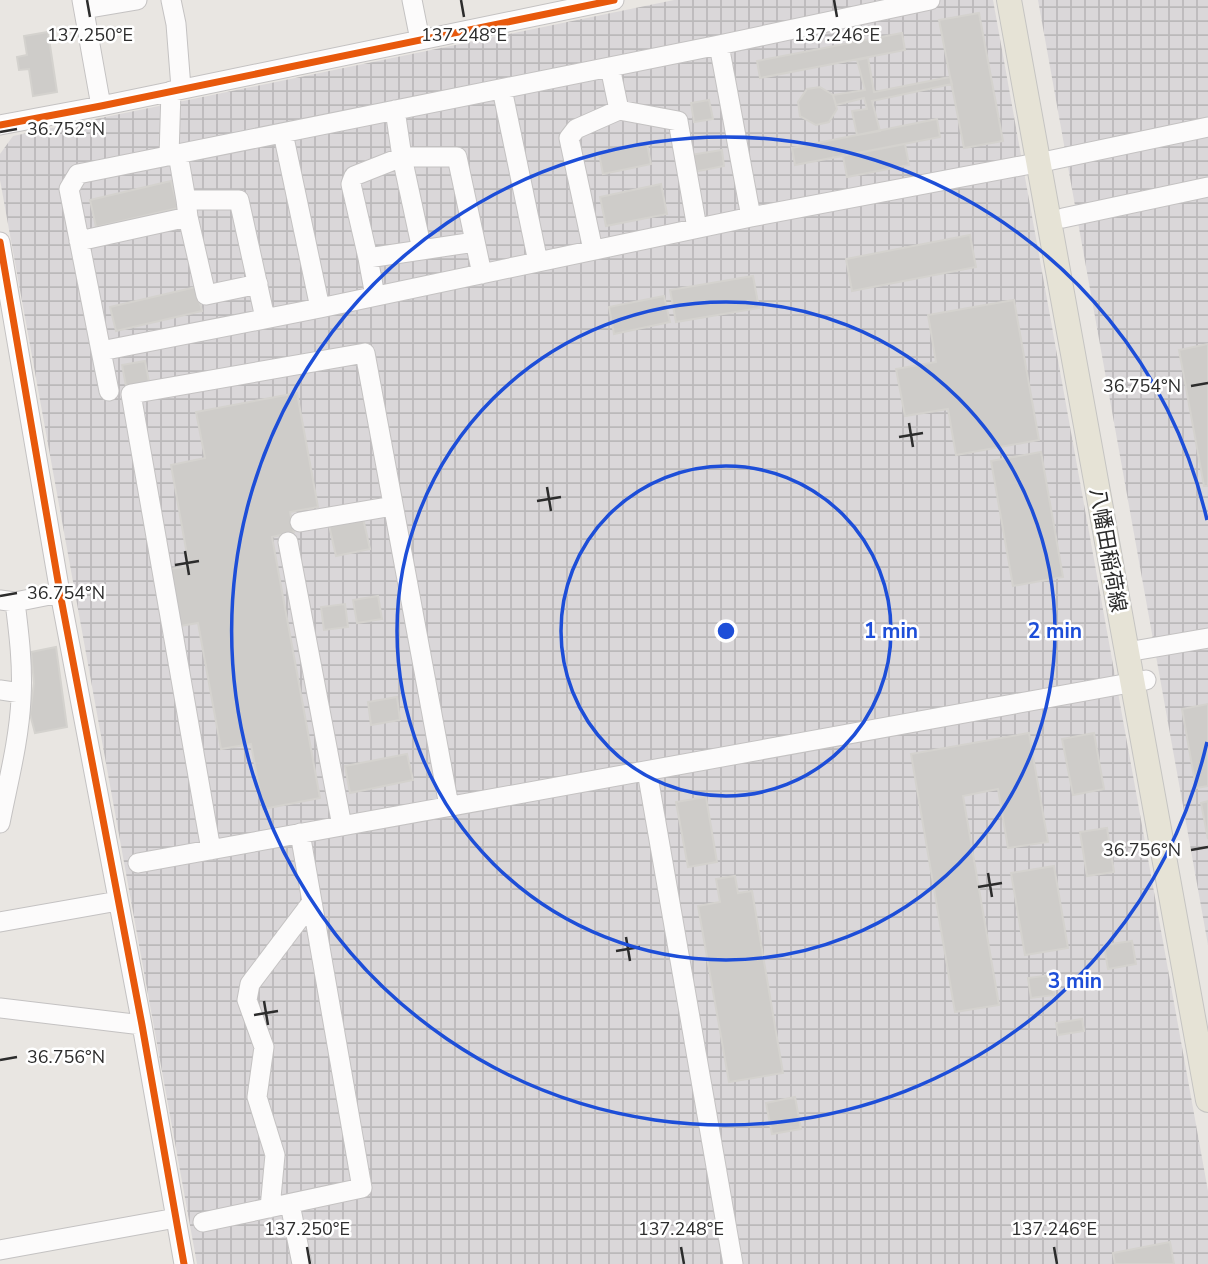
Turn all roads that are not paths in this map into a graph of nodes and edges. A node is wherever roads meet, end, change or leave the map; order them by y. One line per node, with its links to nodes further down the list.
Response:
1 (137, 0): 8 (street)
2 (172, 0): 13 (street)
3 (412, 0): 9 (street)
4 (614, 0): 9 (street)
5 (930, 0): 10 (street)
6 (1009, 0): 22 (main road, 八幡田稲荷線)
7 (1023, 0): 22 (main road, 八幡田稲荷線)
8 (83, 5): 14 (street)
9 (420, 40): 13 (street)
10 (719, 46): 11 (street); 25 (street)
11 (610, 67): 12 (street); 16 (street)
12 (502, 89): 15 (street); 34 (street)
13 (176, 90): 14 (street); 20 (street)
14 (101, 106): 17 (street)
15 (395, 110): 19 (street); 21 (street)
16 (619, 110): 27 (street); 32 (street)
17 (0, 125)
18 (1208, 127): 22 (street)
19 (283, 133): 20 (street); 39 (street)
20 (174, 155): 24 (street); 28 (street)
21 (402, 157): 30 (street); 31 (street); 33 (street)
22 (1045, 161): 25 (street); 26 (main road, 八幡田稲荷線); 49 (main road, 八幡田稲荷線)
23 (1208, 187): 26 (street)
24 (188, 209): 28 (street); 37 (street); 37 (street)
25 (751, 217): 27 (street)
26 (1063, 218): 49 (main road, 八幡田稲荷線)
27 (697, 228): 32 (street)
28 (79, 241): 41 (street)
29 (0, 242): 36 (street)
30 (475, 242): 31 (street); 35 (street)
31 (422, 250): 33 (street)
32 (593, 250): 34 (street)
33 (368, 258): 38 (street)
34 (538, 262): 35 (street)
35 (482, 274): 38 (street)
36 (4, 283): 46 (street)
37 (258, 284): 40 (street)
38 (375, 296): 39 (street)
39 (320, 308): 40 (street)
40 (265, 318): 41 (street)
41 (101, 351): 42 (street)
42 (109, 391)
43 (393, 506): 44 (street); 54 (street); 58 (street)
44 (300, 522)
45 (288, 542): 56 (street)
46 (60, 593): 47 (street); 60 (street)
47 (7, 601): 52 (street)
48 (1208, 638): 49 (street)
49 (1134, 650): 50 (main road, 八幡田稲荷線)
50 (1140, 681): 53 (street); 64 (main road, 八幡田稲荷線); 66 (main road, 八幡田稲荷線)
51 (0, 690): 52 (street)
52 (21, 693): 55 (street)
53 (647, 771): 54 (street); 74 (street)
54 (449, 806): 56 (street)
55 (0, 823)
56 (342, 826): 57 (street)
57 (300, 833): 58 (street); 61 (street)
58 (211, 850): 59 (street)
59 (138, 863)
60 (118, 901): 62 (street); 65 (street)
61 (312, 902): 67 (street); 68 (street)
62 (0, 922)
63 (0, 1008): 65 (street)
64 (1208, 1016)
65 (142, 1025): 69 (street)
66 (1208, 1100)
67 (290, 1204): 68 (street); 73 (street)
68 (270, 1208): 70 (street)
69 (176, 1218): 71 (street); 72 (street)
70 (203, 1222)
71 (0, 1250)
72 (184, 1264)
73 (302, 1264)
74 (733, 1264)

